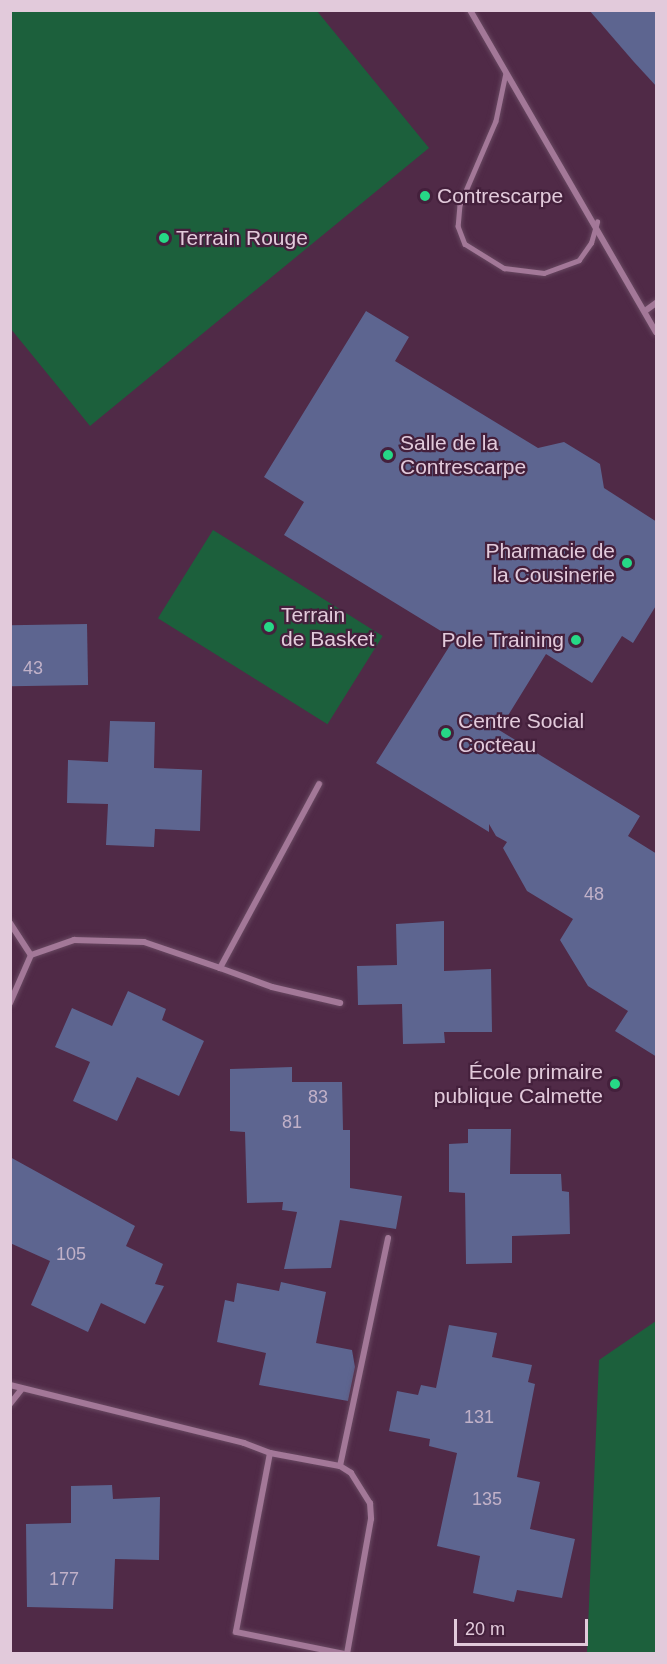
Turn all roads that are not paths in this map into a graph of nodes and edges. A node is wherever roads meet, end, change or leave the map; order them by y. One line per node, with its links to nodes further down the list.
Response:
1 (470, 10): 2 (street)
2 (507, 71): 3 (street); 3 (lane)
3 (597, 222): 5 (street)
4 (657, 303): 5 (street)
5 (645, 311): 6 (street)
6 (657, 332)
7 (319, 784): 10 (street)
8 (10, 923): 9 (street)
9 (31, 954): 10 (street); 11 (street)
10 (220, 968): 12 (street)
11 (10, 1003)
12 (340, 1003)
13 (388, 1238): 18 (street)
14 (10, 1385): 15 (street)
15 (21, 1390): 16 (street); 17 (street)
16 (10, 1404)
17 (270, 1453): 18 (street); 19 (street)
18 (339, 1466): 20 (street)
19 (334, 1652): 20 (street)
20 (346, 1653)

